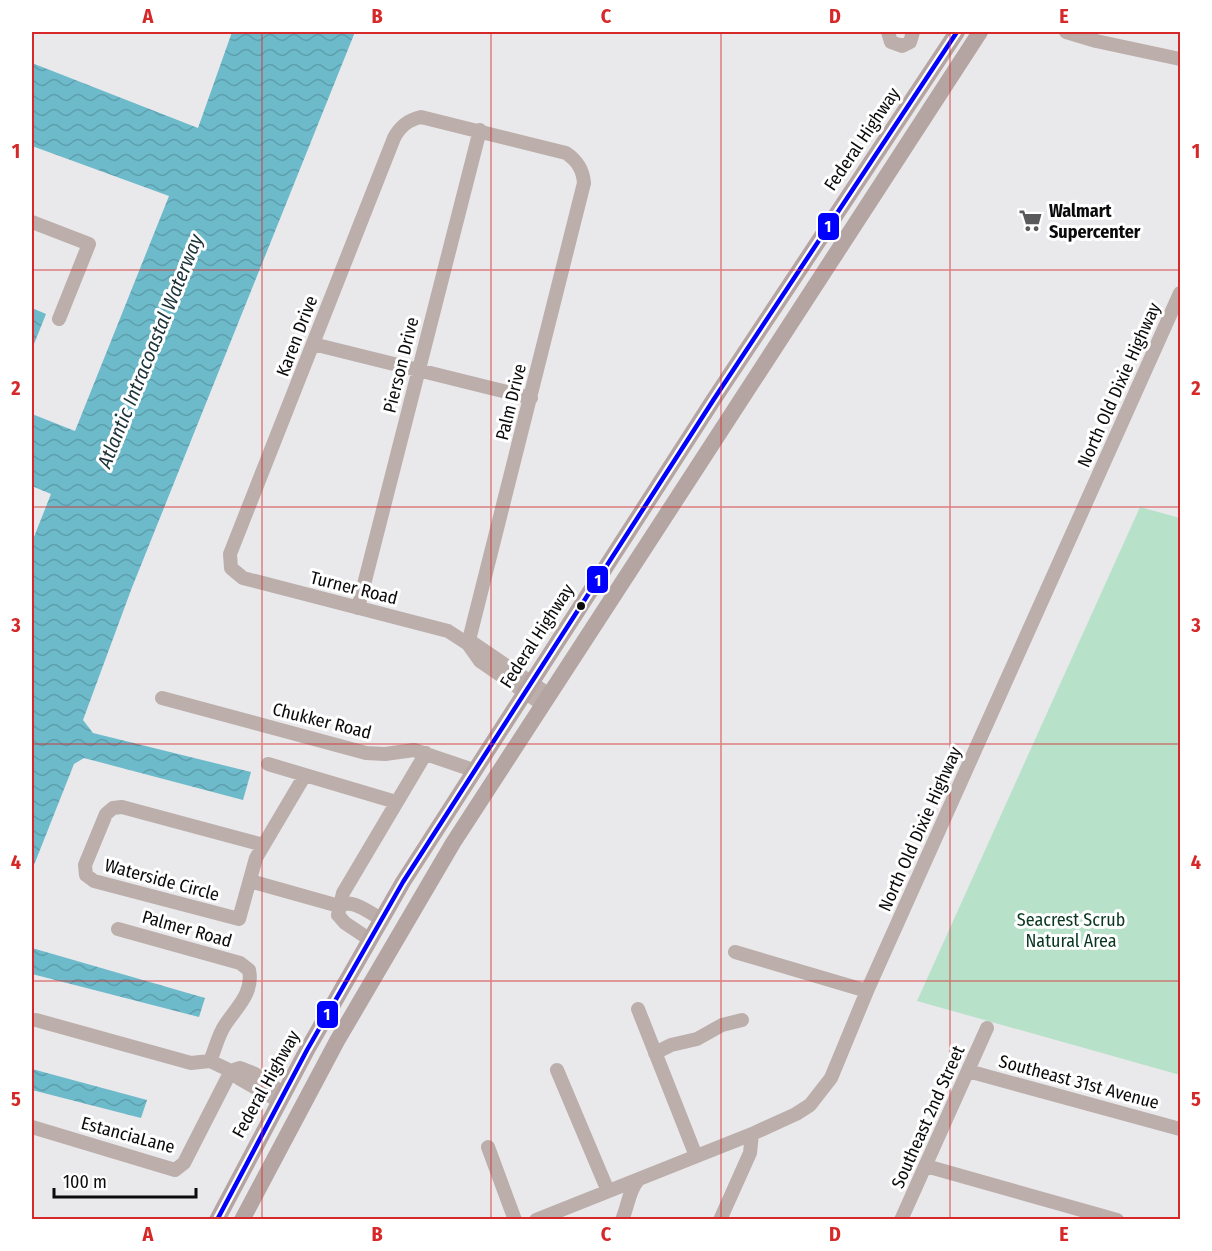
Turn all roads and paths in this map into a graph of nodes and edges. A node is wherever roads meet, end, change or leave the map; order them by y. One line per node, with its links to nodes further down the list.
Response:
1 (888, 32): 2 (street)
2 (913, 32)
3 (957, 32): 8 (main road, Federal Highway)
4 (980, 32): 11 (main road)
5 (1066, 32): 6 (street)
6 (1180, 59)
7 (480, 130): 16 (street, Karen Drive); 17 (street, Pierson Drive); 18 (street, Palm Drive)
8 (843, 204): 10 (main road, Federal Highway); 11 (main road)
9 (32, 222): 13 (street)
10 (818, 240): 14 (main road, Federal Highway); 15 (main road)
11 (844, 243): 15 (main road)
12 (1180, 293): 38 (street, North Old Dixie Highway)
13 (59, 319)
14 (758, 333): 19 (main road); 23 (main road, Federal Highway)
15 (778, 343): 19 (main road)
16 (313, 344): 17 (street); 20 (street, Karen Drive)
17 (418, 369): 18 (street); 21 (street, Pierson Drive)
18 (531, 398): 22 (street, Palm Drive)
19 (690, 478): 25 (main road)
20 (231, 568): 21 (street, Turner Road)
21 (357, 608): 22 (street, Turner Road)
22 (468, 644): 23 (street, Turner Road)
23 (528, 687): 25 (street, Turner Road); 28 (main road, Federal Highway)
24 (162, 698): 26 (street, Chukker Road)
25 (545, 699): 49 (main road)
26 (426, 753): 28 (street, Chukker Road); 30 (street)
27 (268, 764): 29 (street)
28 (473, 770): 34 (main road, Federal Highway)
29 (305, 775): 30 (street); 31 (street, Waterside Circle)
30 (396, 802): 33 (street)
31 (263, 845): 32 (street, Waterside Circle); 32 (street, Waterside Circle)
32 (250, 881): 33 (street)
33 (339, 906): 34 (street); 36 (street)
34 (381, 919): 36 (main road, Federal Highway)
35 (118, 929): 45 (street, Palmer Road)
36 (369, 939): 43 (main road, Federal Highway)
37 (735, 952): 38 (street)
38 (867, 991): 53 (street, North Old Dixie Highway)
39 (638, 1009): 44 (street)
40 (36, 1020): 45 (street)
41 (742, 1020): 44 (street)
42 (987, 1028): 48 (street, Southeast 2nd Street)
43 (307, 1050): 49 (main road); 50 (main road, Federal Highway)
44 (655, 1053): 56 (street)
45 (210, 1061): 47 (street)
46 (557, 1070): 59 (street)
47 (231, 1071): 50 (street); 51 (street, EstanciaLane)
48 (968, 1071): 52 (street, Southeast 31st Avenue); 57 (street, Southeast 2nd Street)
49 (308, 1092): 54 (main road)
50 (281, 1097): 54 (main road); 60 (main road, Federal Highway)
51 (32, 1127)
52 (1180, 1129)
53 (752, 1134): 56 (street, North Old Dixie Highway); 65 (street)
54 (285, 1136): 61 (main road)
55 (488, 1148): 62 (street)
56 (696, 1156): 58 (street, North Old Dixie Highway)
57 (926, 1166): 66 (street, Southeast 2nd Street); 67 (street)
58 (638, 1180): 59 (street, North Old Dixie Highway); 64 (street)
59 (608, 1191): 63 (street, North Old Dixie Highway)
60 (217, 1220)
61 (242, 1220)
62 (515, 1220)
63 (536, 1220)
64 (622, 1220)
65 (720, 1220)
66 (902, 1220)
67 (1117, 1220)

